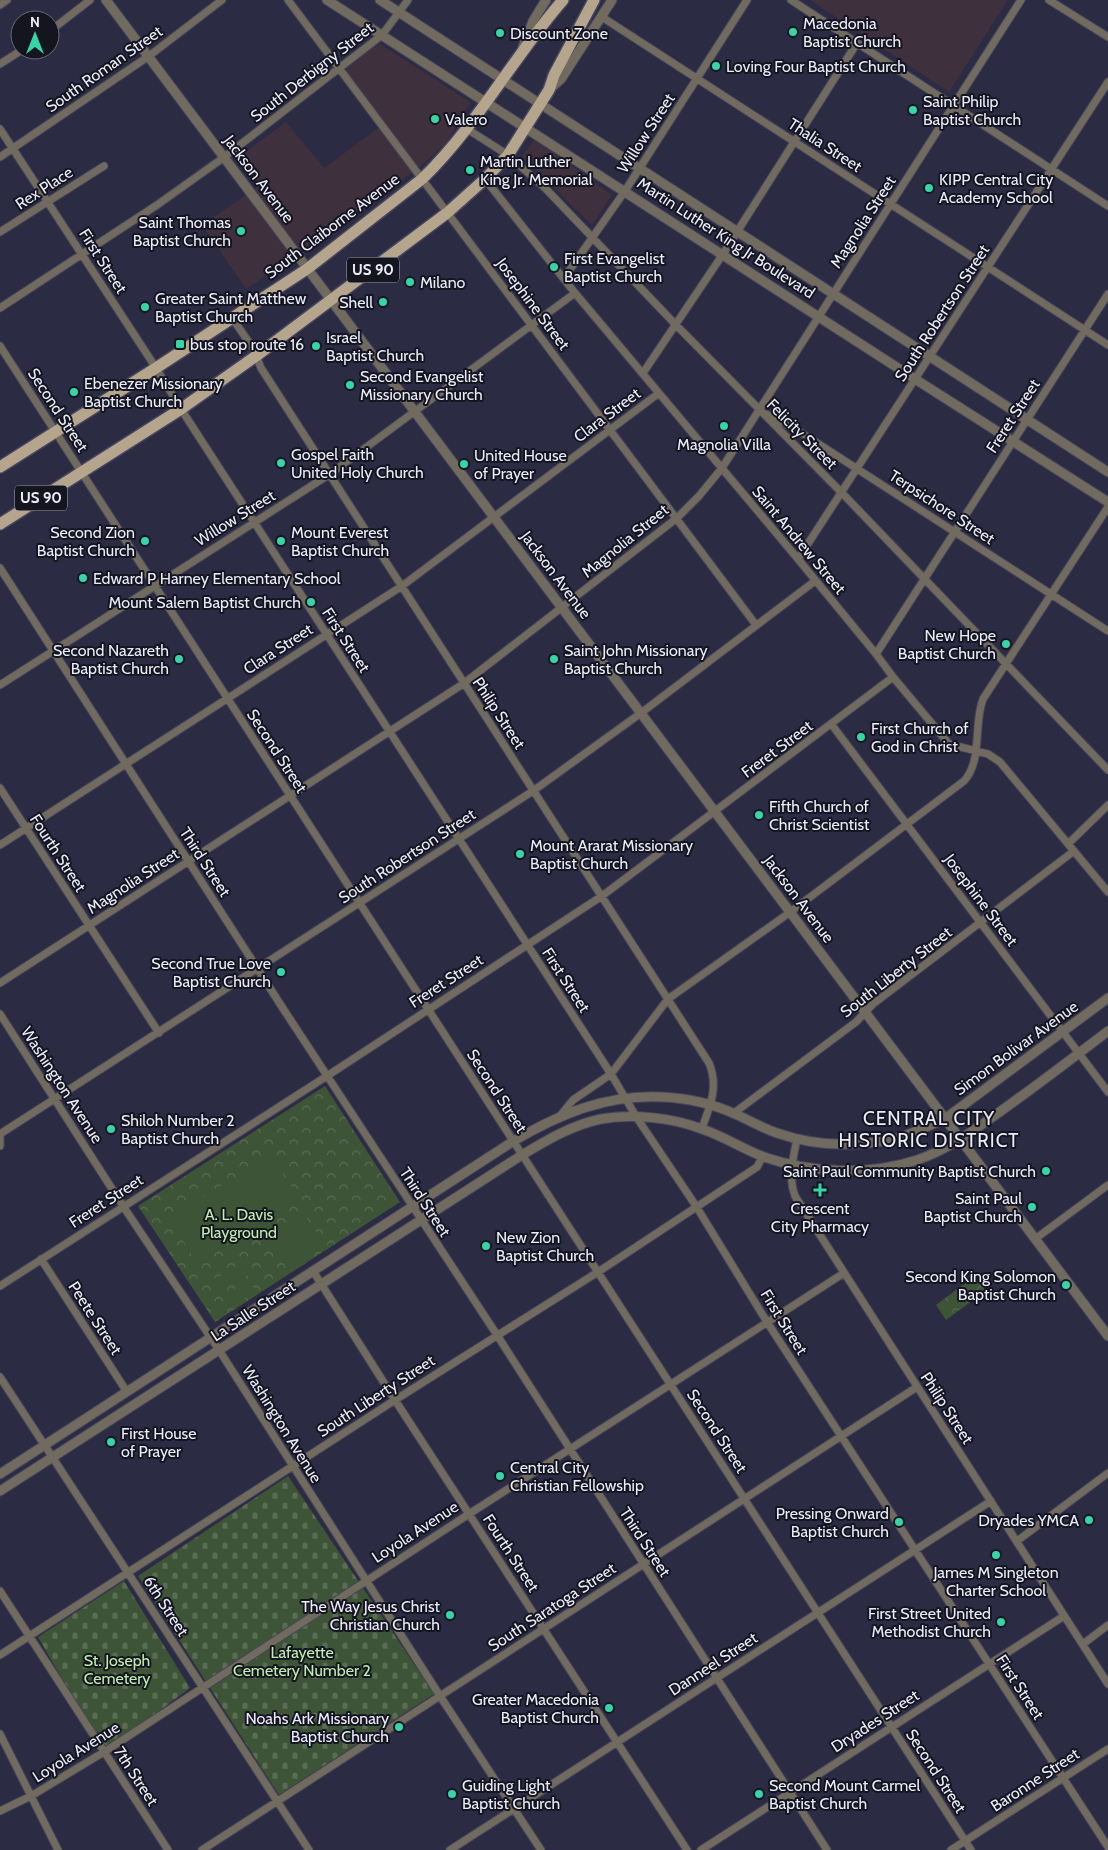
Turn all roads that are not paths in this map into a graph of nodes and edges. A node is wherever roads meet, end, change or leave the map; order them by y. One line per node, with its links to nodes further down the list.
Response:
1 (7, 0): 17 (street)
2 (90, 0): 20 (street)
3 (106, 0): 25 (street, Jackson Avenue)
4 (222, 0): 25 (street, South Roman Street)
5 (288, 0): 26 (street, Josephine Street)
6 (328, 0): 21 (street, Martin Luther King Jr Boulevard)
7 (380, 0): 18 (street, Martin Luther King Jr Boulevard)
8 (408, 0): 18 (street, South Derbigny Street)
9 (546, 0): 24 (street, South Claiborne Avenue)
10 (563, 0): 24 (main road, South Claiborne Avenue / US 90)
11 (594, 0): 30 (main road, US 90)
12 (612, 0): 19 (street)
13 (747, 0): 27 (street, Willow Street)
14 (791, 0): 23 (street)
15 (1021, 0): 33 (street, Magnolia Street)
16 (1049, 0): 22 (street)
17 (0, 5)
18 (400, 13): 21 (street, South Derbigny Street); 28 (street, Martin Luther King Jr Boulevard)
19 (602, 17): 27 (street, Thalia Street); 30 (street)
20 (60, 24)
21 (382, 36): 26 (street, South Derbigny Street); 31 (street, Martin Luther King Jr Boulevard)
22 (1108, 37)
23 (857, 43): 33 (street); 37 (street, Clara Street)
24 (520, 53): 28 (main road, South Claiborne Avenue / US 90)
25 (149, 56): 38 (street, South Roman Street); 41 (street, Jackson Avenue)
26 (339, 70): 41 (street, South Derbigny Street); 45 (street, Josephine Street)
27 (697, 79): 37 (street, Thalia Street); 43 (street, Willow Street)
28 (502, 80): 31 (main road, South Claiborne Avenue / US 90); 32 (street, Martin Luther King Jr Boulevard)
29 (1108, 82): 44 (street, South Robertson Street)
30 (549, 90): 32 (main road, US 90)
31 (486, 103): 34 (street, Martin Luther King Jr Boulevard); 36 (main road, South Claiborne Avenue / US 90)
32 (540, 104): 34 (main road, US 90); 43 (street, Martin Luther King Jr Boulevard)
33 (954, 106): 44 (street); 49 (street, Magnolia Street)
34 (525, 128): 39 (main road, US 90); 47 (street, Martin Luther King Jr Boulevard)
35 (0, 129): 38 (street, First Street)
36 (467, 129): 39 (street, Felicity Street); 45 (main road, South Claiborne Avenue / US 90)
37 (794, 142): 49 (street, Thalia Street); 52 (street, Clara Street)
38 (13, 149): 40 (street, South Roman Street); 48 (street, First Street)
39 (508, 155): 46 (main road, US 90); 54 (street, Felicity Street)
40 (0, 158)
41 (223, 158): 56 (street, South Derbigny Street); 58 (street, Jackson Avenue)
42 (104, 166): 48 (street, Rex Place)
43 (639, 169): 47 (street, Willow Street); 52 (street, Martin Luther King Jr Boulevard)
44 (1052, 170): 50 (street); 57 (street, South Robertson Street)
45 (422, 179): 51 (street, Josephine Street); 58 (main road, South Claiborne Avenue / US 90)
46 (486, 179): 51 (main road, US 90); 59 (street, Saint Andrew Street)
47 (625, 191): 54 (street, Willow Street); 55 (street, Martin Luther King Jr Boulevard)
48 (47, 202): 53 (street, Rex Place); 56 (street, First Street)
49 (891, 204): 57 (street, Thalia Street); 61 (street, Magnolia Street)
50 (1108, 206)
51 (447, 213): 63 (main road, US 90); 68 (street, Josephine Street)
52 (738, 231): 55 (street, Clara Street); 61 (street, Martin Luther King Jr Boulevard)
53 (0, 232)
54 (594, 238): 59 (street, Willow Street); 67 (street, Felicity Street)
55 (724, 254): 65 (street, Martin Luther King Jr Boulevard); 67 (street, Clara Street)
56 (82, 255): 64 (street, South Derbigny Street); 74 (street, First Street)
57 (988, 267): 69 (street, Thalia Street); 73 (street, South Robertson Street)
58 (307, 268): 63 (street, Jackson Avenue); 66 (main road, South Claiborne Avenue / US 90)
59 (564, 278): 60 (street, Saint Andrew Street)
60 (575, 293): 68 (street, Willow Street); 75 (street, Saint Andrew Street)
61 (834, 294): 65 (street, Magnolia Street); 73 (street, Martin Luther King Jr Boulevard)
62 (1108, 294): 69 (street, Freret Street)
63 (331, 301): 72 (main road, US 90); 80 (street, Jackson Avenue)
64 (0, 308)
65 (819, 316): 76 (street, Martin Luther King Jr Boulevard); 79 (street, Magnolia Street)
66 (232, 318): 72 (street, Philip Street); 74 (main road, South Claiborne Avenue / US 90)
67 (676, 325): 75 (street, Clara Street); 79 (street, Felicity Street)
68 (532, 326): 80 (street, Willow Street); 82 (street, Josephine Street)
69 (1085, 330): 70 (street, Thalia Street); 81 (street, Freret Street)
70 (1108, 345)
71 (0, 346): 83 (street, Second Street)
72 (256, 356): 78 (main road, US 90); 90 (street, Philip Street)
73 (930, 356): 76 (street, South Robertson Street); 81 (street, Martin Luther King Jr Boulevard)
74 (156, 368): 78 (street, First Street); 83 (main road, South Claiborne Avenue / US 90)
75 (643, 373): 77 (street, Saint Andrew Street)
76 (915, 379): 84 (street, Martin Luther King Jr Boulevard); 87 (street, South Robertson Street)
77 (659, 393): 82 (street, Clara Street); 86 (street, Saint Andrew Street)
78 (181, 409): 88 (main road, US 90); 96 (street, First Street)
79 (759, 410): 86 (street, Magnolia Street); 87 (street, Terpsichore Street); 91 (street, Felicity Street)
80 (415, 412): 90 (street, Willow Street); 94 (street, Jackson Avenue)
81 (1027, 420): 84 (street, Freret Street); 89 (street, Martin Luther King Jr Boulevard)
82 (610, 430): 94 (street, Clara Street); 95 (street, Josephine Street)
83 (55, 432): 85 (main road, South Claiborne Avenue / US 90); 88 (street, Second Street)
84 (1013, 441): 92 (street, Martin Luther King Jr Boulevard); 98 (street, Freret Street)
85 (0, 468)
86 (722, 468): 95 (street, Magnolia Street); 99 (street, Saint Andrew Street)
87 (858, 470): 91 (street, South Robertson Street); 98 (street, Terpsichore Street)
88 (82, 472): 97 (main road, US 90); 103 (street, Second Street)
89 (1108, 472)
90 (330, 474): 96 (street, Willow Street); 104 (street, Philip Street)
91 (842, 493): 99 (street, South Robertson Street); 101 (street, Felicity Street)
92 (1108, 502)
93 (1108, 507): 105 (street)
94 (494, 517): 104 (street, Clara Street); 106 (street, Jackson Avenue)
95 (677, 518): 106 (street, Magnolia Street); 107 (street, Josephine Street)
96 (254, 522): 103 (street, Willow Street); 109 (street, First Street)
97 (0, 524)
98 (955, 532): 101 (street, Freret Street); 105 (street, Terpsichore Street)
99 (798, 559): 102 (street, Saint Andrew Street)
100 (0, 568): 110 (street, Third Street)
101 (924, 579): 111 (street, Freret Street); 112 (street, Felicity Street)
102 (815, 581): 107 (street, South Robertson Street); 111 (street, Saint Andrew Street)
103 (156, 585): 110 (street, Willow Street); 116 (street, Second Street)
104 (402, 586): 109 (street, Clara Street); 114 (street, Philip Street)
105 (1051, 594): 108 (street, Terpsichore Street); 112 (street)
106 (562, 608): 114 (street, Magnolia Street); 117 (street, Jackson Avenue)
107 (756, 625): 117 (street, South Robertson Street)
108 (1108, 631)
109 (326, 634): 116 (street, Clara Street); 119 (street, First Street)
110 (53, 651): 115 (street, Willow Street); 121 (street, Third Street)
111 (876, 654): 113 (street, Saint Andrew Street)
112 (1006, 665): 120 (street); 122 (street, Felicity Street)
113 (893, 678): 118 (street, Freret Street); 120 (street, Saint Andrew Street)
114 (463, 684): 119 (street, Magnolia Street); 124 (street, Philip Street)
115 (0, 685)
116 (227, 699): 121 (street, Clara Street); 125 (street, Second Street)
117 (641, 713): 124 (street, South Robertson Street); 127 (street, Jackson Avenue)
118 (832, 725): 127 (street, Freret Street); 128 (street, Josephine Street)
119 (389, 732): 125 (street, Magnolia Street); 130 (street, First Street)
120 (975, 751): 128 (street); 131 (street, Saint Andrew Street)
121 (126, 764): 129 (street, Clara Street); 134 (street, Third Street)
122 (1108, 770)
123 (0, 788): 129 (street, Fourth Street)
124 (533, 791): 130 (street, South Robertson Street); 136 (street, Philip Street)
125 (290, 796): 134 (street, Magnolia Street); 137 (street, Second Street)
126 (1108, 805): 131 (street)
127 (715, 812): 136 (street, Freret Street); 138 (street, Jackson Avenue)
128 (906, 824): 138 (street); 139 (street, Josephine Street)
129 (26, 828): 132 (street, Clara Street); 140 (street, Fourth Street)
130 (458, 838): 137 (street, South Robertson Street); 141 (street, First Street)
131 (1068, 844): 133 (street, Saint Andrew Street)
132 (0, 845)
133 (1074, 851): 135 (street, Saint Andrew Street); 139 (street, South Liberty Street)
134 (189, 861): 140 (street, Magnolia Street); 142 (street, Third Street)
135 (1108, 892)
136 (602, 896): 141 (street, Freret Street); 145 (street, Philip Street)
137 (359, 904): 142 (street, South Robertson Street); 146 (street, Second Street)
138 (789, 913): 145 (street); 147 (street, Jackson Avenue)
139 (981, 923): 147 (street, South Liberty Street); 151 (street, Josephine Street)
140 (89, 926): 143 (street, Magnolia Street); 150 (street, Fourth Street)
141 (527, 944): 146 (street, Freret Street); 153 (street, First Street)
142 (258, 969): 150 (street, South Robertson Street); 154 (street, Third Street)
143 (0, 983)
144 (1108, 998): 151 (street, Simon Bolivar Avenue)
145 (668, 999): 153 (street); 158 (street, Philip Street)
146 (428, 1010): 154 (street, Freret Street); 167 (street, Second Street)
147 (864, 1013): 159 (street, South Liberty Street); 162 (street, Jackson Avenue)
148 (0, 1014): 157 (street, Washington Avenue)
149 (1108, 1031): 152 (street)
150 (159, 1033): 157 (street, South Robertson Street)
151 (1063, 1033): 152 (street, Josephine Street); 162 (street, Simon Bolivar Avenue)
152 (1079, 1053): 155 (street, Josephine Street); 166 (street)
153 (610, 1074): 156 (street, First Street); 160 (street)
154 (327, 1076): 173 (street, Freret Street); 175 (street, Third Street)
155 (1108, 1092)
156 (624, 1098): 158 (street, Simon Bolivar Avenue); 160 (street, Simon Bolivar Avenue); 161 (street, First Street)
157 (55, 1099): 164 (street, South Robertson Street); 173 (street, Washington Avenue)
158 (710, 1106): 159 (street, Simon Bolivar Avenue); 163 (street, Philip Street)
159 (734, 1113): 165 (street, Simon Bolivar Avenue)
160 (560, 1116): 167 (street, Simon Bolivar Avenue)
161 (636, 1118): 163 (street); 169 (street); 174 (street, First Street)
162 (946, 1118): 165 (street, Simon Bolivar Avenue); 166 (street, Jackson Avenue)
163 (702, 1128): 170 (street)
164 (0, 1135): 168 (street, South Robertson Street)
165 (797, 1139): 171 (street, Philip Street)
166 (961, 1139): 171 (street); 177 (street, Jackson Avenue)
167 (512, 1142): 169 (street, Second Street); 175 (street, La Salle Street)
168 (0, 1146)
169 (522, 1155): 176 (street, La Salle Street); 180 (street, Second Street)
170 (763, 1156): 171 (street); 174 (street, South Liberty Street)
171 (792, 1165): 181 (street, Philip Street)
172 (1108, 1185): 177 (street)
173 (123, 1206): 178 (street, Freret Street); 187 (street, Washington Avenue)
174 (696, 1206): 180 (street, South Liberty Street); 184 (street, First Street)
175 (412, 1207): 176 (street, Third Street); 179 (street, La Salle Street)
176 (421, 1220): 182 (street, La Salle Street); 186 (street, Third Street)
177 (1035, 1239): 185 (street, Jackson Avenue)
178 (41, 1259): 183 (street, Freret Street); 192 (street, Peete Street)
179 (313, 1271): 182 (street, Fourth Street); 187 (street, La Salle Street)
180 (598, 1272): 186 (street, South Liberty Street); 190 (street, Second Street)
181 (844, 1273): 184 (street, Loyola Avenue); 191 (street, Philip Street)
182 (321, 1284): 188 (street, La Salle Street); 193 (street, Fourth Street)
183 (0, 1286)
184 (767, 1322): 190 (street, Loyola Avenue); 194 (street, First Street)
185 (1107, 1333)
186 (497, 1335): 193 (street, South Liberty Street); 196 (street, Third Street)
187 (210, 1338): 188 (street, Washington Avenue); 192 (street, La Salle Street)
188 (219, 1350): 197 (street, La Salle Street); 198 (street, Washington Avenue)
189 (0, 1377): 195 (street, 6th Street)
190 (670, 1384): 196 (street, Loyola Avenue); 202 (street, Second Street)
191 (917, 1387): 194 (street, South Saratoga Street); 203 (street, Philip Street)
192 (127, 1392): 195 (street, La Salle Street)
193 (395, 1400): 198 (street, South Liberty Street); 204 (street, Fourth Street)
194 (841, 1436): 202 (street, South Saratoga Street); 206 (street, First Street)
195 (45, 1446): 197 (street, 6th Street); 200 (street, La Salle Street)
196 (569, 1449): 204 (street, Loyola Avenue); 207 (street, Third Street)
197 (53, 1458): 201 (street, La Salle Street); 208 (street, 6th Street)
198 (292, 1466): 208 (street, South Liberty Street); 209 (street, Washington Avenue)
199 (1108, 1473): 205 (street)
200 (0, 1474)
201 (0, 1491)
202 (744, 1498): 207 (street, South Saratoga Street); 211 (street, Second Street)
203 (991, 1501): 205 (street, Philip Street); 206 (street, Danneel Street)
204 (469, 1514): 209 (street, Loyola Avenue); 214 (street, Fourth Street)
205 (1017, 1541): 212 (street, Philip Street)
206 (915, 1550): 211 (street, Danneel Street); 218 (street, First Street)
207 (643, 1564): 214 (street, South Saratoga Street); 219 (street, Third Street)
208 (128, 1572): 215 (street, South Liberty Street); 221 (street, 6th Street)
209 (365, 1581): 221 (street, Loyola Avenue); 222 (street, Washington Avenue)
210 (0, 1591): 215 (street, 7th Street)
211 (818, 1613): 219 (street, Danneel Street); 223 (street, Second Street)
212 (1064, 1616): 216 (street, Philip Street); 218 (street, Dryades Street)
213 (1108, 1625): 216 (street)
214 (544, 1628): 222 (street, South Saratoga Street); 225 (street, Fourth Street)
215 (30, 1636): 217 (street, South Liberty Street); 227 (street, 7th Street)
216 (1082, 1644): 220 (street, Philip Street)
217 (0, 1655)
218 (989, 1664): 223 (street, Dryades Street); 228 (street, First Street)
219 (716, 1678): 225 (street, Danneel Street); 229 (street, Third Street)
220 (1108, 1684)
221 (203, 1688): 227 (street, Loyola Avenue); 231 (street, 6th Street)
222 (440, 1696): 231 (street, South Saratoga Street); 232 (street, Washington Avenue)
223 (892, 1727): 229 (street, Dryades Street); 234 (street, Second Street)
224 (0, 1734): 230 (street)
225 (617, 1742): 232 (street, Danneel Street); 242 (street, Fourth Street)
226 (1108, 1750): 228 (street, Baronne Street)
227 (104, 1752): 230 (street, Loyola Avenue); 237 (street, 7th Street)
228 (1063, 1778): 234 (street, Baronne Street); 235 (street, First Street)
229 (790, 1792): 243 (street, Dryades Street); 244 (street, Third Street)
230 (32, 1796): 233 (street, Loyola Avenue); 236 (street)
231 (278, 1801): 238 (street, South Saratoga Street); 239 (street, 6th Street)
232 (514, 1808): 240 (street, Danneel Street); 241 (street, Washington Avenue)
233 (0, 1811)
234 (965, 1841): 245 (street, Baronne Street); 246 (street, Second Street)
235 (1108, 1847)
236 (58, 1850)
237 (168, 1850)
238 (202, 1850)
239 (309, 1850)
240 (450, 1850)
241 (541, 1850)
242 (687, 1850)
243 (701, 1850)
244 (827, 1850)
245 (952, 1850)
246 (971, 1850)

